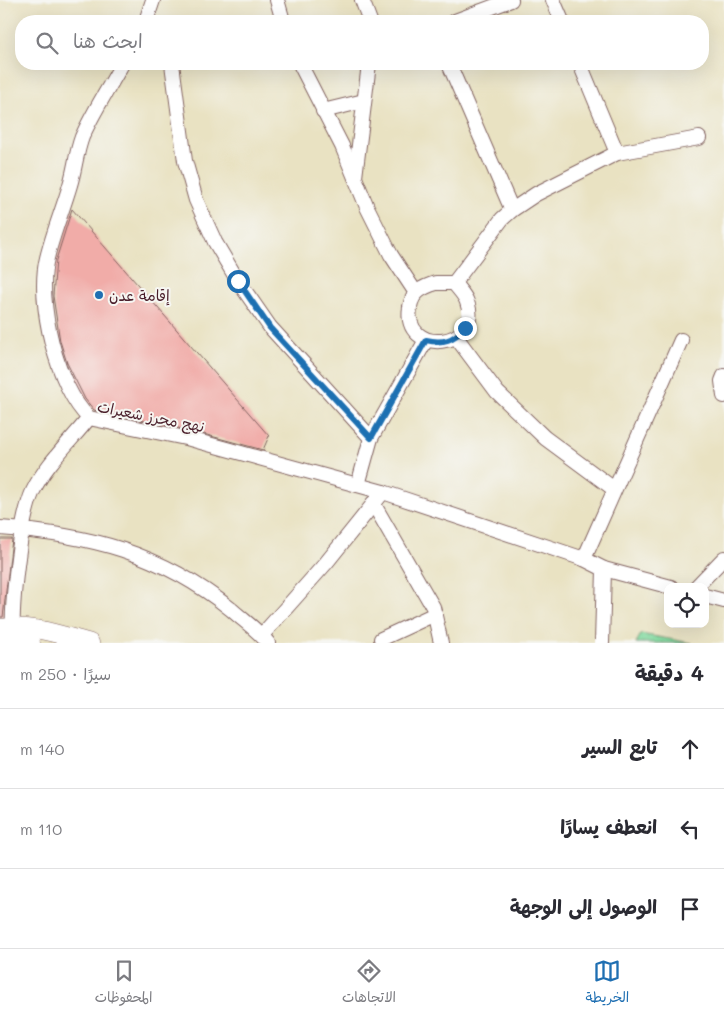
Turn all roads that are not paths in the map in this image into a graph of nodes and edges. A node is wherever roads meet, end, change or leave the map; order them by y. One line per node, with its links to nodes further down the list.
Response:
1 (152, 0): 6 (street)
2 (276, 0): 7 (street)
3 (362, 0): 8 (street)
4 (511, 0): 9 (street)
5 (553, 0): 10 (street)
6 (150, 15)
7 (281, 15)
8 (368, 15)
9 (472, 15)
10 (559, 15)
11 (119, 70): 30 (street)
12 (173, 70): 31 (street)
13 (303, 70): 18 (street)
14 (368, 70): 17 (street)
15 (452, 70): 22 (street)
16 (582, 70): 20 (street)
17 (364, 101): 18 (street); 21 (street)
18 (323, 111): 21 (street)
19 (699, 138): 20 (street)
20 (617, 153): 22 (street)
21 (355, 178): 24 (street)
22 (512, 210): 23 (street)
23 (454, 283): 24 (street); 25 (street)
24 (416, 293): 26 (street)
25 (456, 337): 26 (street); 33 (street)
26 (426, 340): 31 (street)
27 (682, 340): 33 (street)
28 (724, 376): 29 (street)
29 (724, 396)
30 (89, 418): 32 (street, نهج محرز شعيرات); 37 (street, نهج محرز شعيرات)
31 (371, 438): 32 (street)
32 (358, 484): 34 (street, نهج محرز شعيرات)
33 (614, 489): 39 (street)
34 (383, 492): 35 (street); 39 (street, نهج محرز شعيرات)
35 (373, 503): 45 (street); 48 (street)
36 (0, 528): 37 (street)
37 (22, 530): 46 (street, نهج محرز شعيرات); 48 (street)
38 (724, 558): 41 (street)
39 (584, 559): 40 (street, نهج محرز شعيرات)
40 (604, 569): 42 (street, نهج محرز شعيرات); 53 (street)
41 (700, 583)
42 (664, 585)
43 (709, 597): 44 (street)
44 (724, 601)
45 (435, 614): 47 (street); 52 (street)
46 (6, 634): 50 (main road); 51 (main road)
47 (398, 637): 49 (street)
48 (265, 639)
49 (381, 639)
50 (31, 643)
51 (90, 643)
52 (441, 643)
53 (602, 643)

